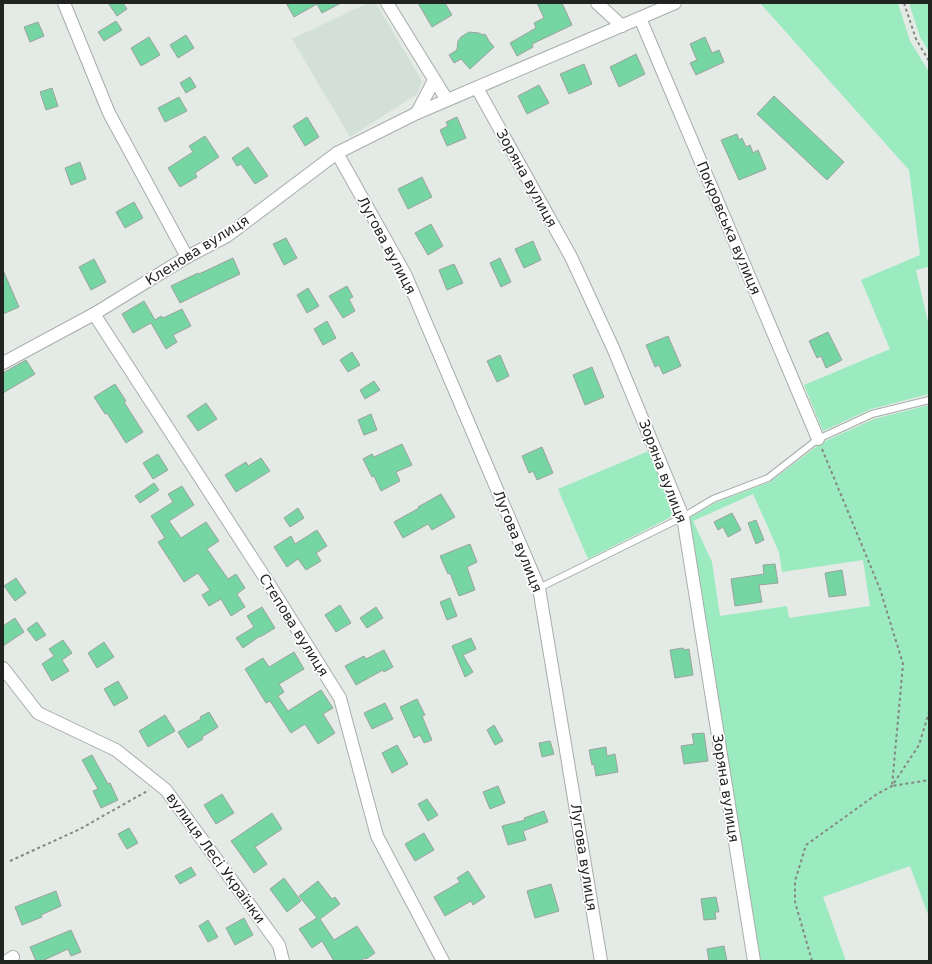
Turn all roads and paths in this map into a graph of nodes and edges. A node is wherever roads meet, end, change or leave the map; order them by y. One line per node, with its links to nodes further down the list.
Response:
1 (64, 3): 14 (street)
2 (387, 3): 9 (street)
3 (597, 3): 7 (street)
4 (675, 3): 6 (street, Кленова вулиця)
5 (904, 3): 8 (path)
6 (640, 18): 7 (street, Кленова вулиця); 18 (street, Покровська вулиця)
7 (622, 26): 10 (street, Кленова вулиця)
8 (929, 61)
9 (434, 80): 11 (street); 12 (street)
10 (477, 88): 11 (street, Кленова вулиця); 19 (street, Зоряна вулиця)
11 (447, 100): 12 (street, Кленова вулиця)
12 (417, 113): 13 (street, Кленова вулиця)
13 (337, 153): 14 (street, Кленова вулиця); 20 (street, Лугова вулиця)
14 (187, 257): 15 (street, Кленова вулиця)
15 (94, 314): 16 (street, Кленова вулиця); 28 (street, Степова вулиця)
16 (3, 362)
17 (929, 400): 18 (lane)
18 (818, 439): 19 (lane); 25 (path)
19 (683, 517): 20 (lane); 30 (street, Зоряна вулиця)
20 (539, 588): 29 (street, Лугова вулиця)
21 (3, 668): 24 (street, вулиця Лесі Українки)
22 (929, 712): 25 (path)
23 (929, 780): 25 (path)
24 (158, 784): 26 (path); 27 (street, вулиця Лесі Українки)
25 (892, 786): 31 (path)
26 (10, 861)
27 (283, 961)
28 (443, 961)
29 (601, 961)
30 (754, 961)
31 (812, 961)

